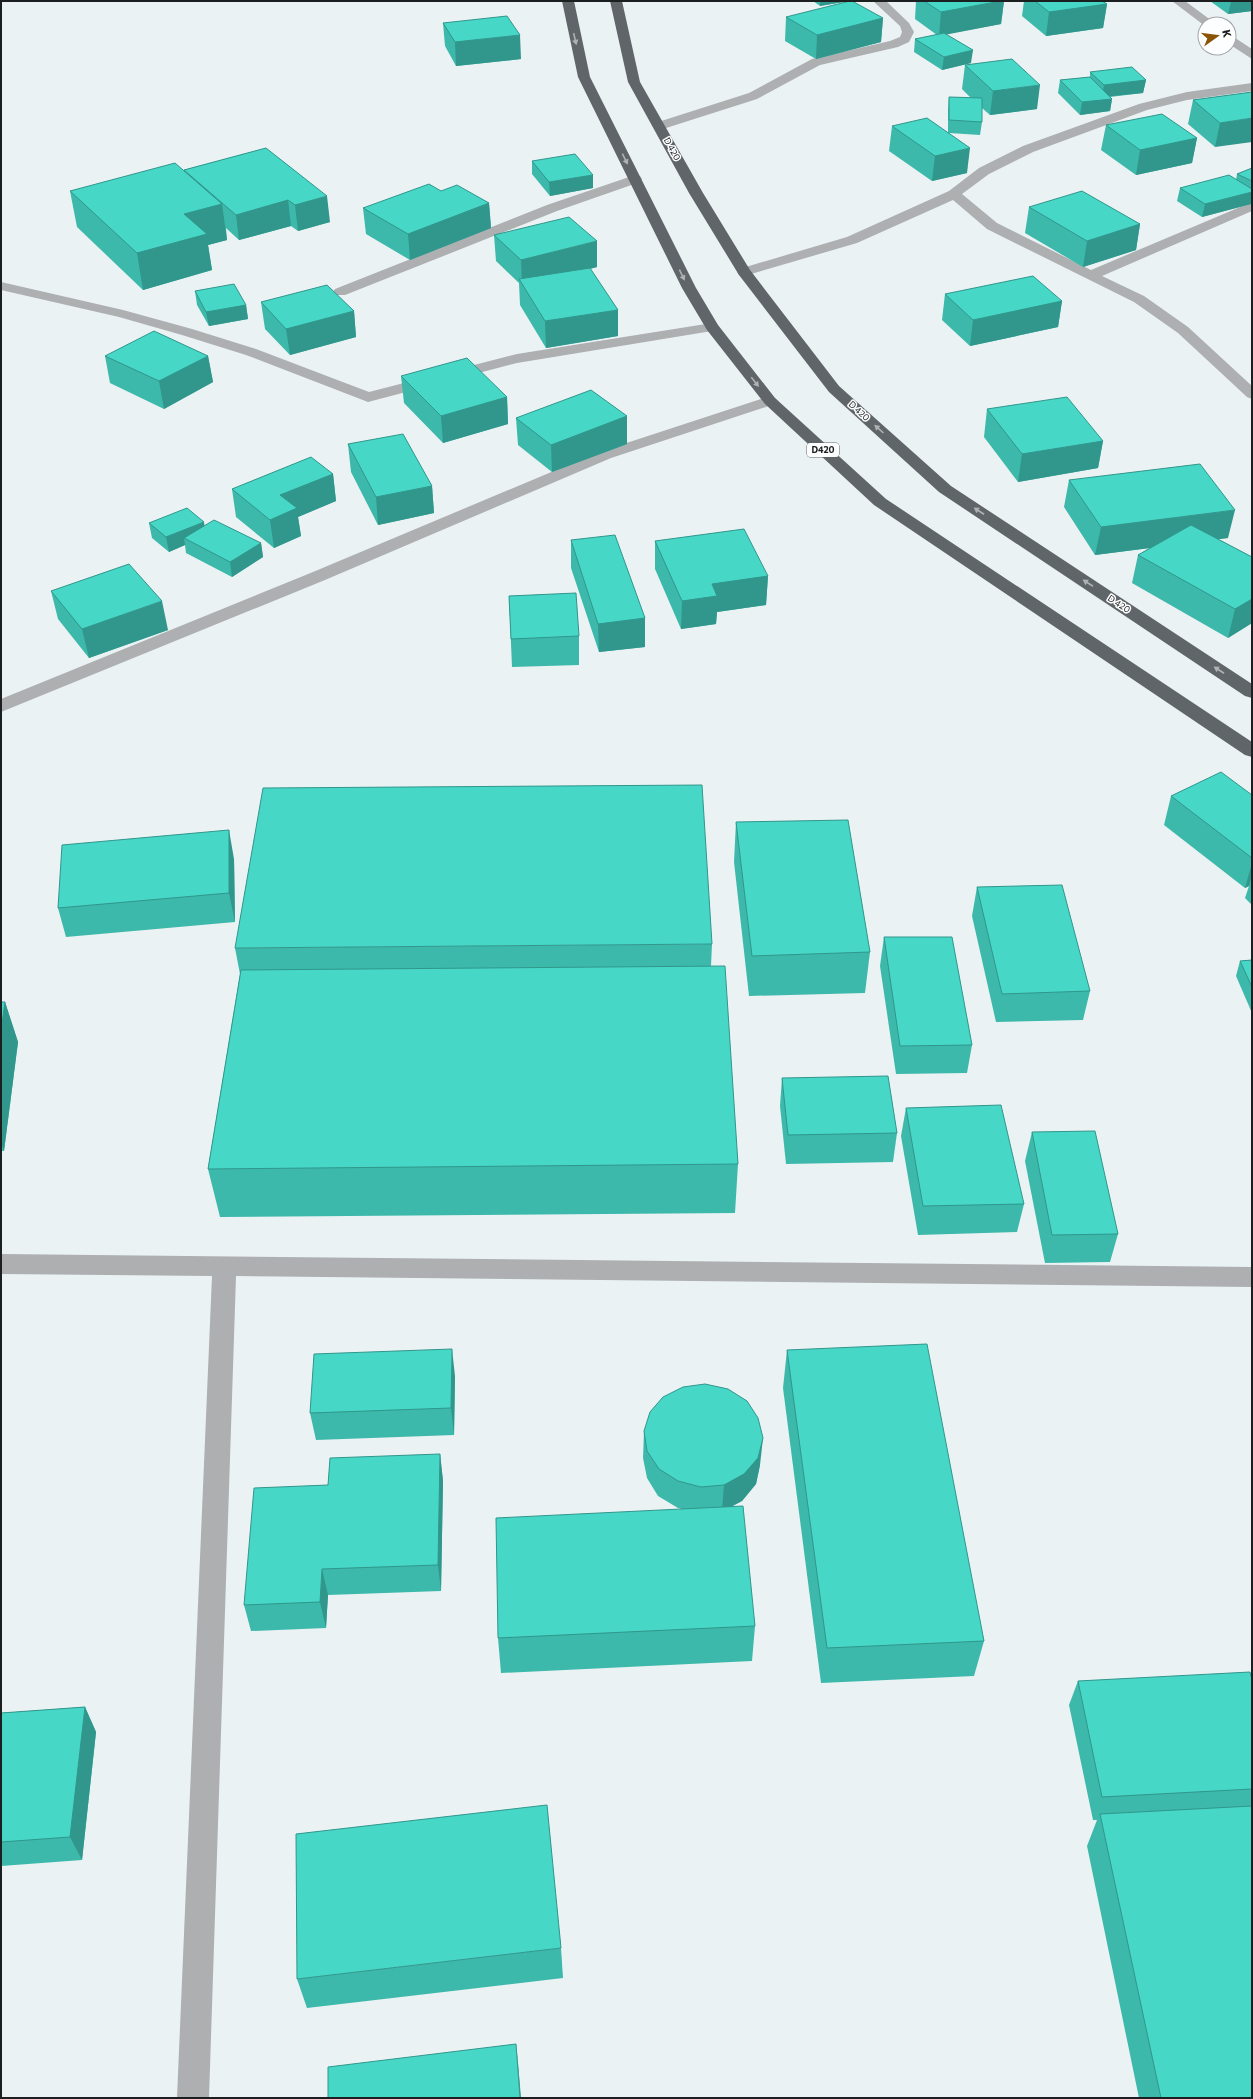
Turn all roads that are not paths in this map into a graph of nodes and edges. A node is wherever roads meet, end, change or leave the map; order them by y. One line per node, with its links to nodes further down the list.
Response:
1 (568, 1): 11 (highway, D420, one-way to 11)
2 (616, 1): 10 (highway, D 420)
3 (1178, 1): 6 (street)
4 (882, 3): 5 (street); 10 (street)
5 (898, 3)
6 (1199, 16)
7 (1237, 44): 8 (street)
8 (1252, 55)
9 (1249, 90): 12 (street)
10 (659, 126): 14 (highway, D 420)
11 (634, 179): 17 (street); 18 (highway, D420, one-way to 18)
12 (954, 194): 14 (street); 15 (street)
13 (1252, 206): 15 (street)
14 (744, 272): 21 (highway, D 420, one-way to 14)
15 (1092, 275): 19 (street)
16 (4, 286): 18 (street)
17 (340, 292)
18 (712, 327): 20 (highway, D420, one-way to 20)
19 (1252, 394)
20 (770, 401): 22 (street); 23 (highway, D420)
21 (1252, 692)
22 (1, 706)
23 (1252, 751)
24 (1, 1264): 25 (street)
25 (224, 1267): 26 (street); 27 (street)
26 (1252, 1277)
27 (193, 2098)

